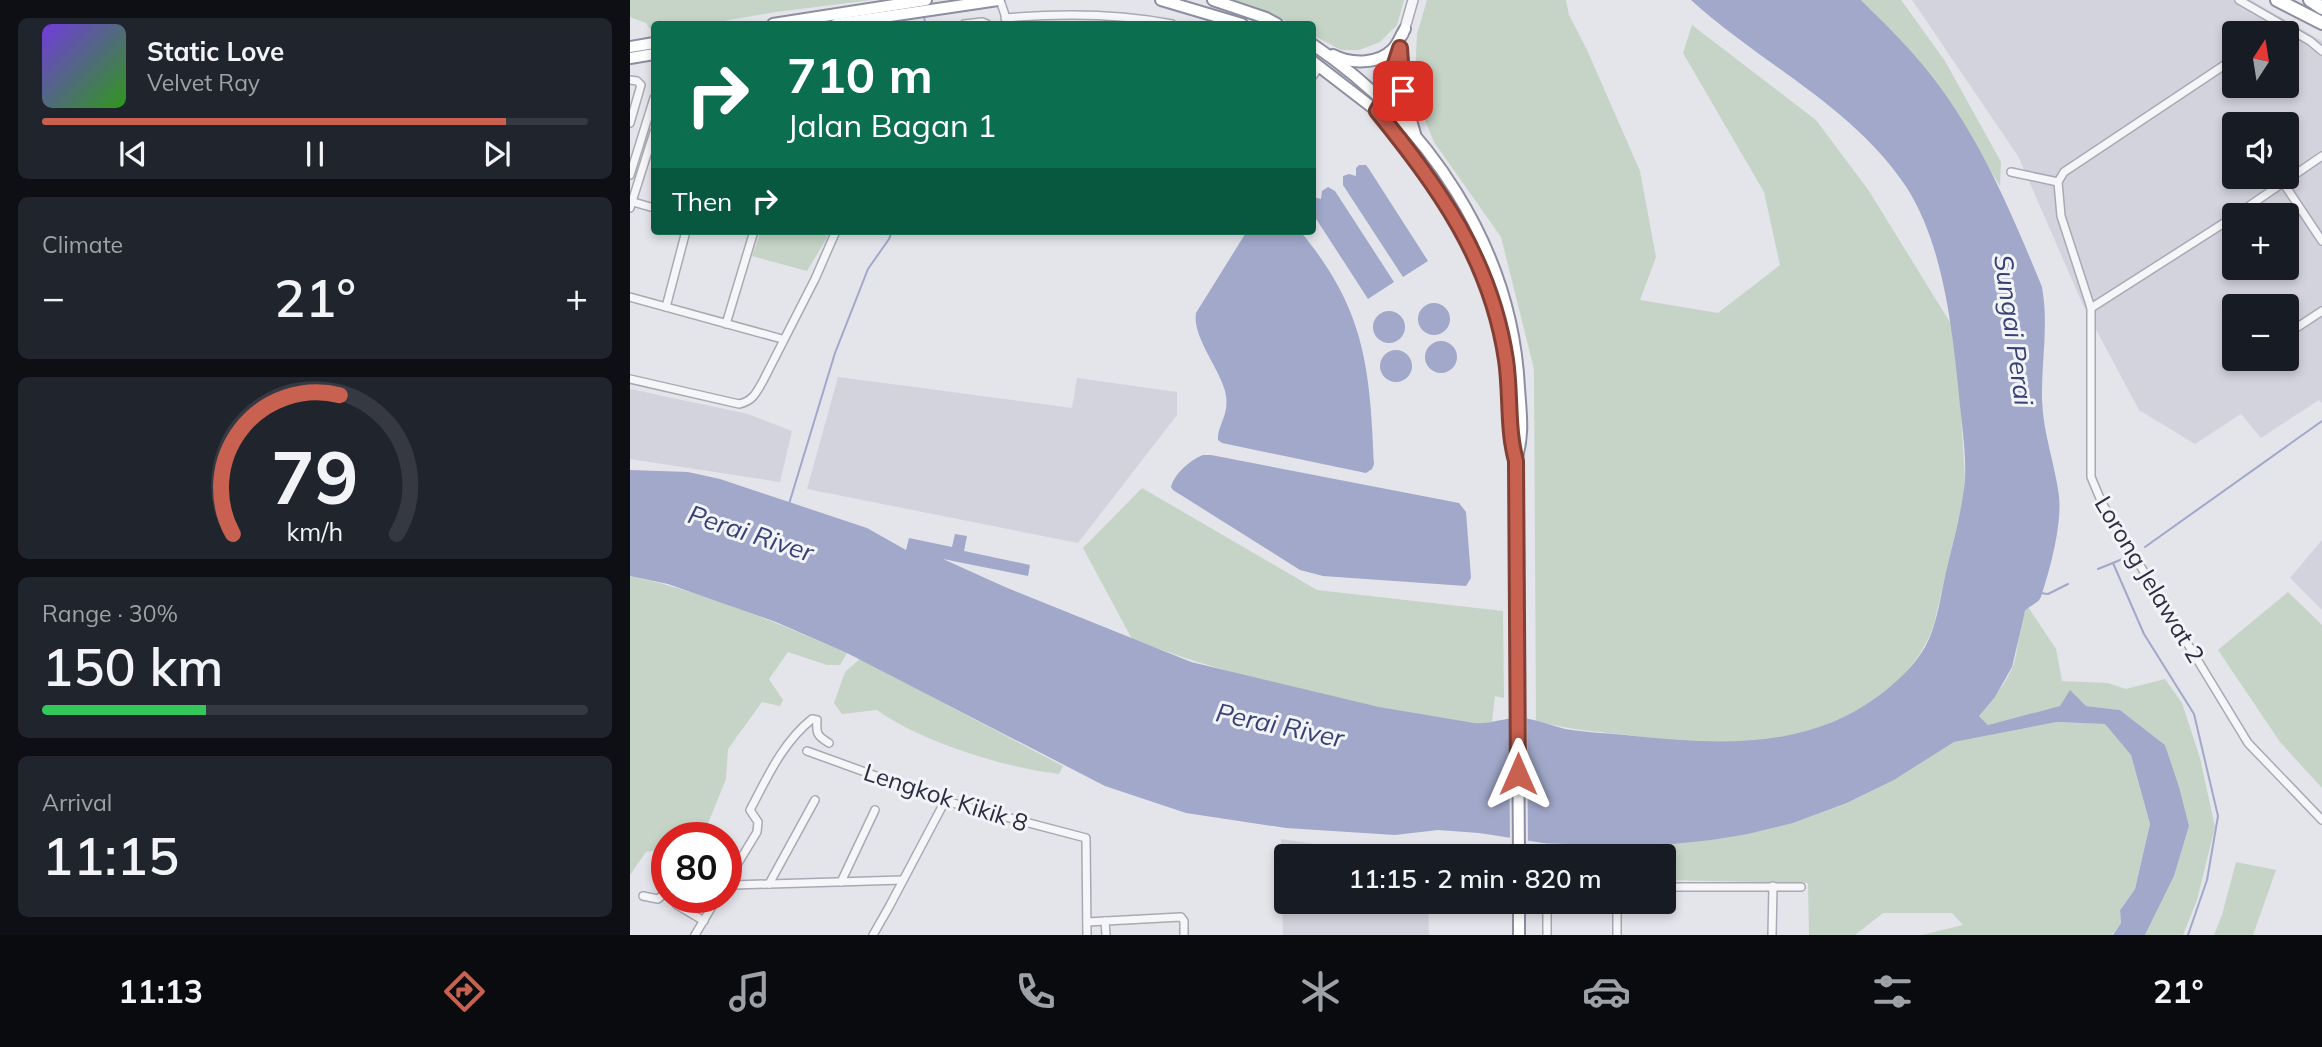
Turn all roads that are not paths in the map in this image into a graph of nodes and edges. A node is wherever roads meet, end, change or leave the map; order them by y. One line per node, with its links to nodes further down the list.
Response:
1 (926, 0): 12 (highway)
2 (999, 0): 12 (highway); 15 (street)
3 (1161, 0): 17 (highway)
4 (1213, 0): 18 (highway)
5 (1413, 0): 21 (street)
6 (2239, 0): 19 (street)
7 (2277, 0): 20 (highway)
8 (2290, 0): 20 (highway)
9 (2310, 0): 11 (highway)
10 (2317, 0): 11 (highway)
11 (2322, 7)
12 (904, 8): 13 (highway); 14 (highway)
13 (798, 21)
14 (848, 21)
15 (1007, 21): 16 (street)
16 (1157, 21)
17 (1232, 21)
18 (1272, 21)
19 (2272, 21)
20 (2322, 23)
21 (1405, 29): 24 (highway); 27 (street)
22 (2300, 36): 28 (street)
23 (651, 44): 25 (highway)
24 (1316, 46)
25 (630, 47)
26 (1316, 47): 32 (highway)
27 (1400, 48): 32 (street); 35 (highway)
28 (2322, 51)
29 (1316, 63): 32 (highway)
30 (2222, 66): 41 (street)
31 (630, 80): 34 (street)
32 (1380, 106): 35 (highway); 60 (highway)
33 (651, 108): 40 (street)
34 (630, 123)
35 (1415, 136): 60 (highway)
36 (651, 141): 44 (street)
37 (2322, 156): 39 (street)
38 (2011, 172): 41 (street)
39 (2299, 173)
40 (630, 175)
41 (2058, 182): 54 (street, Lorong Jelawat 2)
42 (2276, 189): 45 (street)
43 (2287, 189): 51 (street)
44 (631, 203): 46 (street)
45 (2255, 203)
46 (651, 207)
47 (2222, 224): 54 (street)
48 (685, 235): 53 (street)
49 (753, 235): 56 (street)
50 (834, 235): 58 (street)
51 (2322, 242)
52 (630, 297): 53 (street)
53 (666, 307): 56 (street)
54 (2091, 307): 66 (street, Lorong Jelawat 2)
55 (2322, 311): 57 (street)
56 (726, 324): 58 (street)
57 (2299, 326)
58 (782, 339): 59 (street)
59 (630, 379)
60 (1516, 461): 67 (highway)
61 (829, 743): 68 (street)
62 (807, 751): 64 (street, Lengkok Kikik 8)
63 (815, 800): 72 (street)
64 (945, 801): 69 (street); 85 (street, Lengkok Kikik 8)
65 (875, 810): 70 (street)
66 (2322, 820)
67 (1519, 844)
68 (742, 860)
69 (902, 880): 70 (street); 87 (street)
70 (841, 882): 72 (street)
71 (742, 884): 72 (street)
72 (769, 884)
73 (1773, 886): 74 (street); 75 (street); 94 (street)
74 (1676, 887)
75 (1801, 887)
76 (643, 895): 77 (street)
77 (651, 898)
78 (690, 913): 83 (street)
79 (709, 913): 83 (street)
80 (1519, 914): 91 (highway)
81 (1547, 914): 92 (street)
82 (1617, 914): 93 (street)
83 (704, 921): 86 (street)
84 (1105, 921): 85 (street); 89 (street); 90 (street)
85 (1087, 922): 88 (street)
86 (695, 935)
87 (873, 935)
88 (1087, 935)
89 (1106, 935)
90 (1184, 935)
91 (1519, 935)
92 (1548, 935)
93 (1617, 935)
94 (1772, 935)

